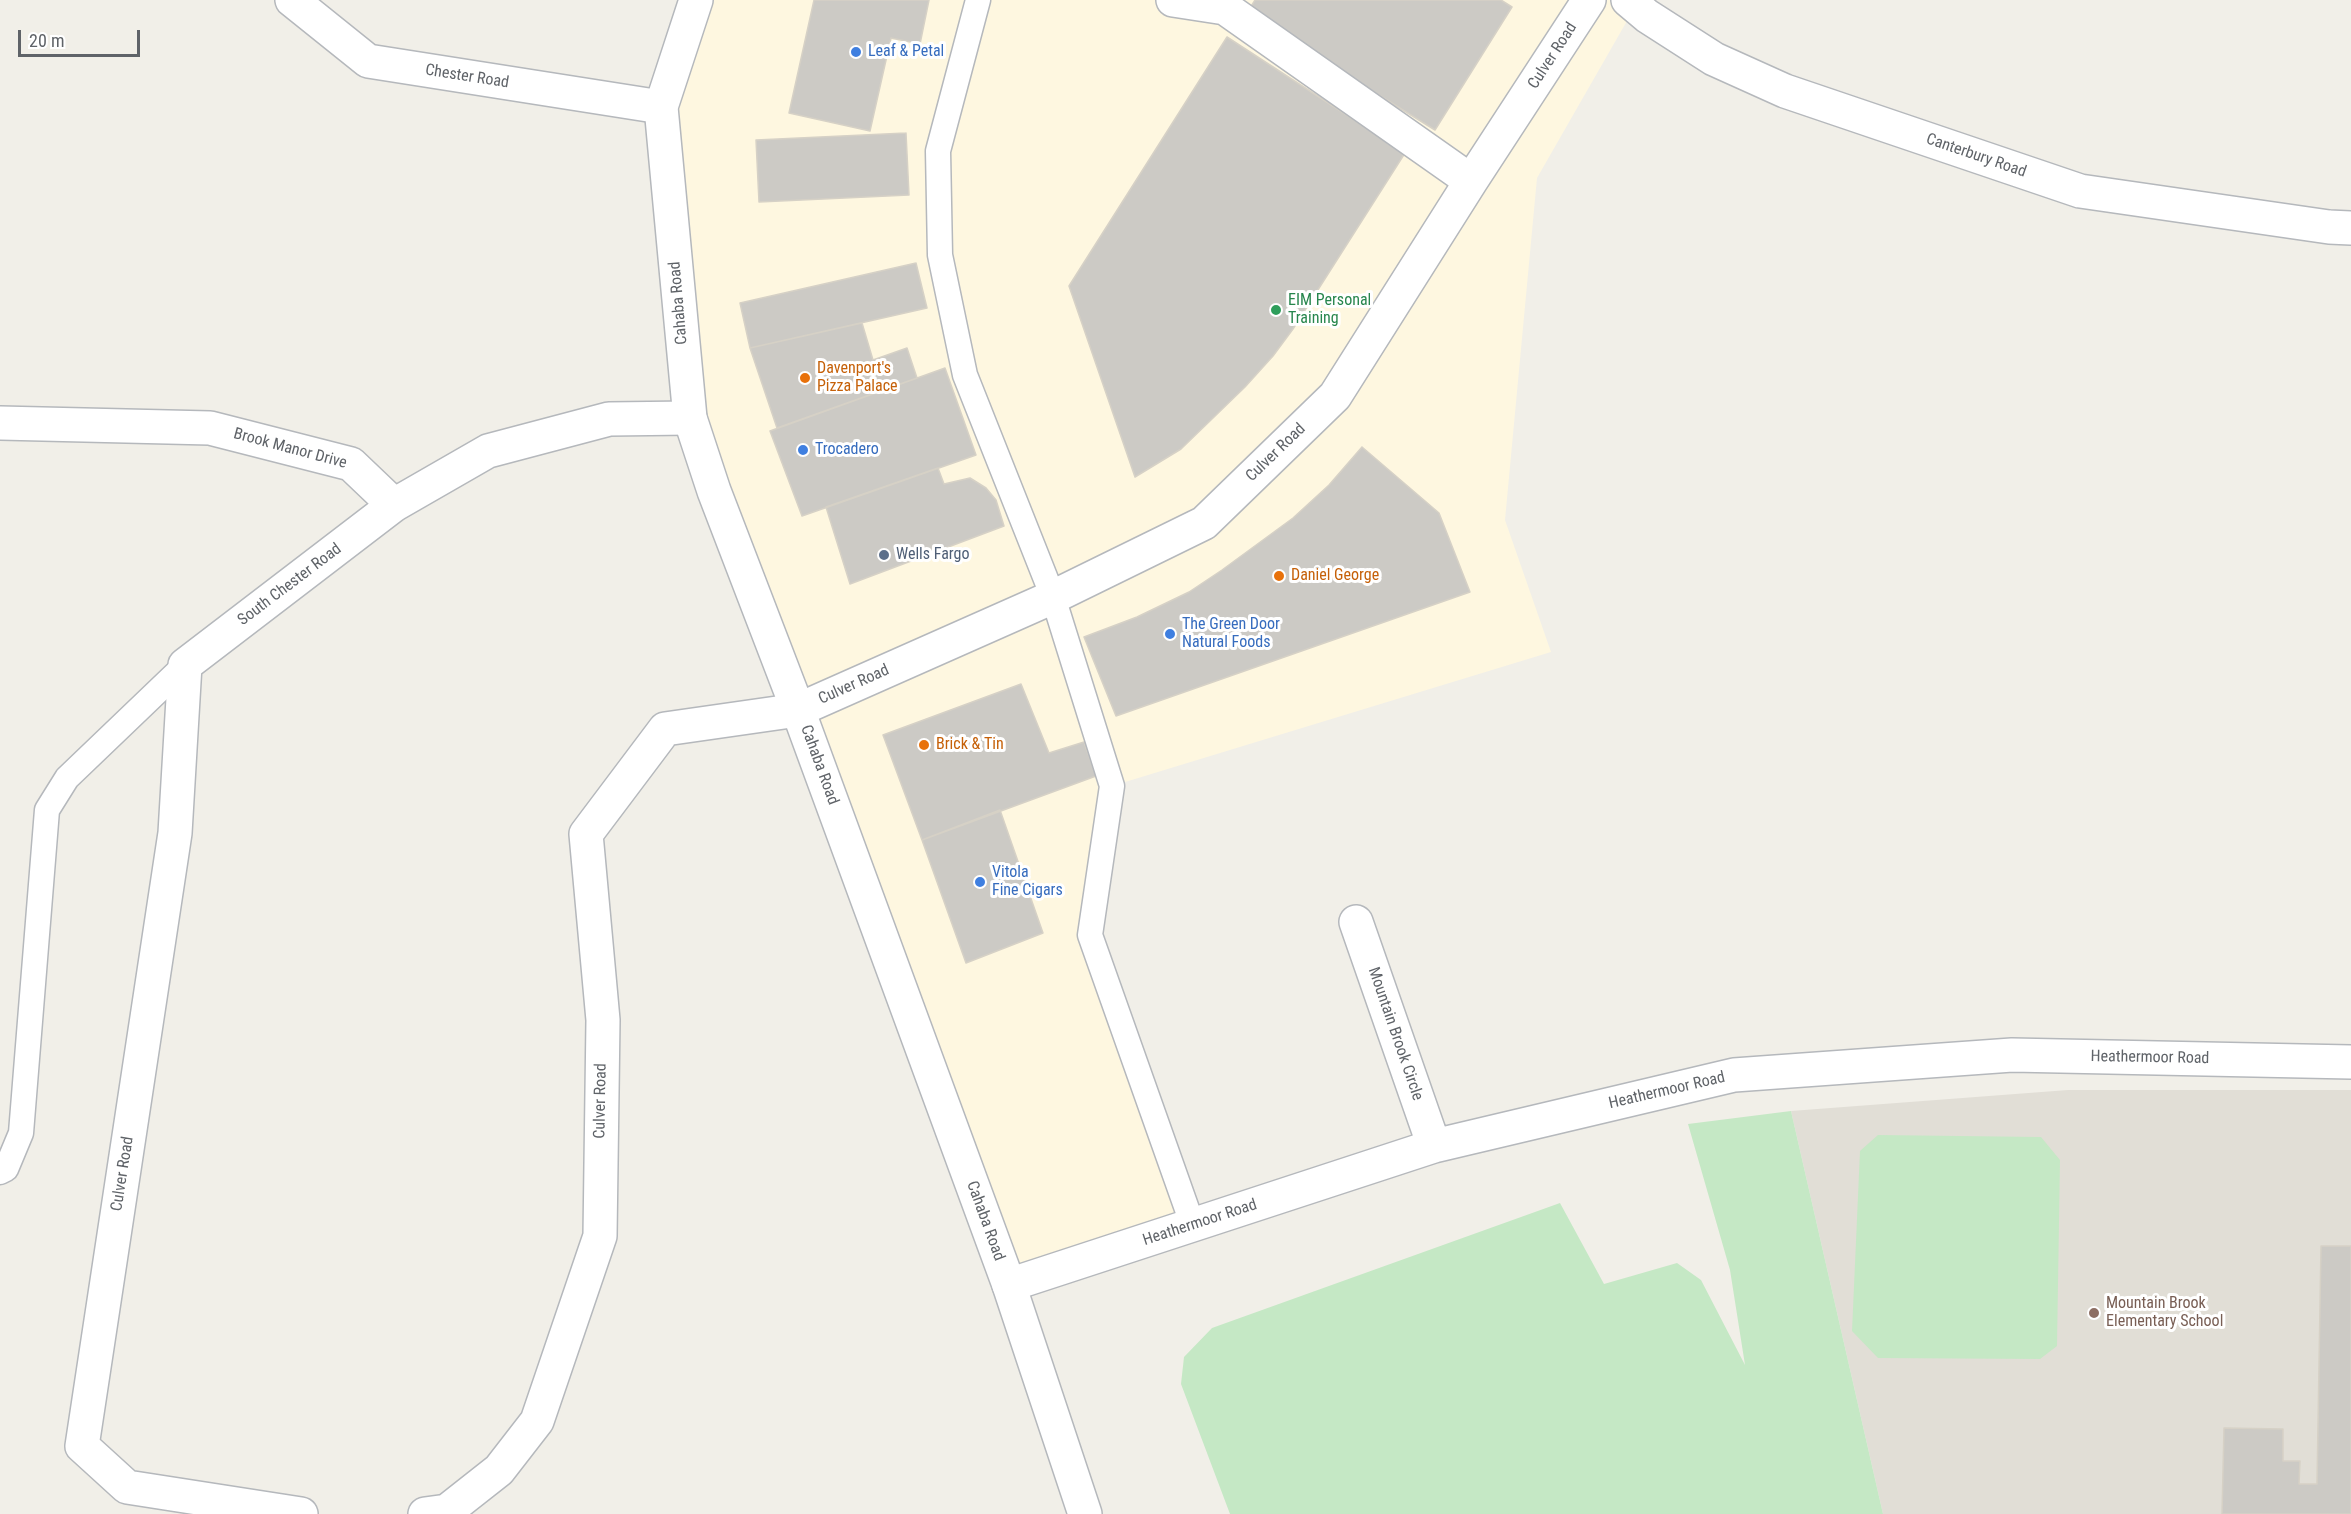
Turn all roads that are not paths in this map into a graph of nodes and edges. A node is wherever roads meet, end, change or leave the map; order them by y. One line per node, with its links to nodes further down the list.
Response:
1 (292, 0): 8 (street, Chester Road)
2 (696, 0): 8 (street, Cahaba Road)
3 (978, 0): 14 (lane)
4 (1173, 0): 7 (street)
5 (1589, 0): 9 (street, Culver Road)
6 (1628, 0): 10 (street, Canterbury Road)
7 (1227, 4): 9 (street)
8 (661, 107): 11 (street, Cahaba Road)
9 (1471, 181): 14 (street, Culver Road)
10 (2351, 228)
11 (690, 418): 13 (street); 16 (street, Cahaba Road)
12 (0, 423): 13 (street, Brook Manor Drive)
13 (394, 506): 15 (street, South Chester Road)
14 (1053, 597): 16 (street, Culver Road); 21 (lane)
15 (185, 665): 20 (lane); 23 (street, Culver Road)
16 (798, 710): 22 (street, Cahaba Road); 24 (street, Culver Road)
17 (1356, 922): 19 (street, Mountain Brook Circle)
18 (2351, 1062): 19 (street, Heathermoor Road)
19 (1434, 1146): 21 (street, Heathermoor Road)
20 (0, 1172)
21 (1193, 1226): 22 (street, Heathermoor Road)
22 (1009, 1285): 25 (street, Cahaba Road)
23 (301, 1514)
24 (425, 1514)
25 (1085, 1514)

